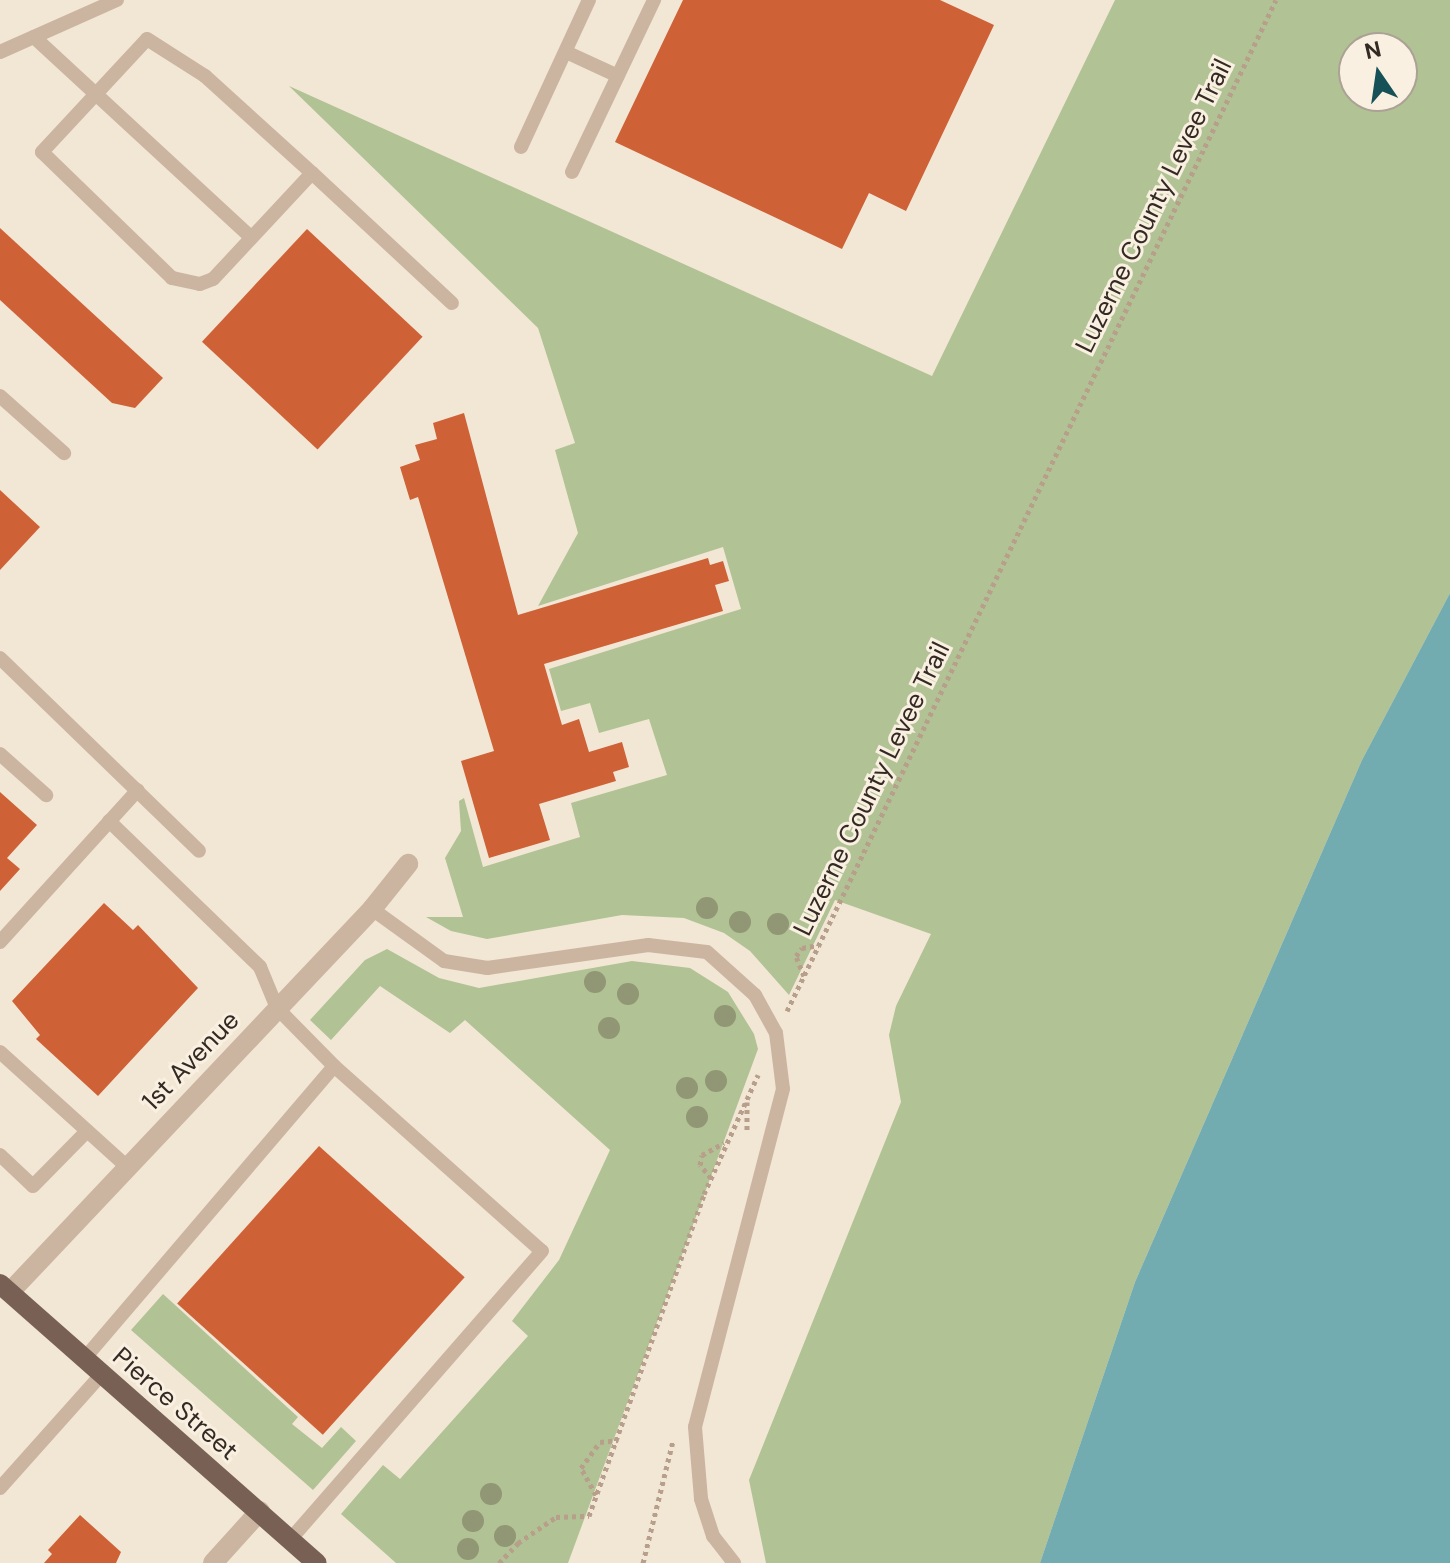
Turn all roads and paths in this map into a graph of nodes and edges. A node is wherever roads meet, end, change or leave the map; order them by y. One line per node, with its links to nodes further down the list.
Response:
1 (117, 0): 5 (lane)
2 (589, 0): 7 (lane)
3 (654, 0): 8 (lane)
4 (1276, 0): 26 (path, Luzerne County Levee Trail)
5 (34, 37): 6 (lane); 9 (lane)
6 (0, 52)
7 (566, 52): 8 (lane); 10 (lane)
8 (618, 76): 11 (lane)
9 (97, 93): 12 (lane); 13 (lane); 13 (lane)
10 (521, 147)
11 (572, 172)
12 (312, 173): 13 (lane); 14 (lane)
13 (251, 237)
14 (452, 303)
15 (0, 396): 16 (lane)
16 (64, 453)
17 (0, 658): 19 (lane)
18 (0, 754): 20 (lane)
19 (138, 790): 21 (lane); 22 (lane)
20 (46, 795)
21 (109, 821): 25 (lane); 28 (lane)
22 (199, 851)
23 (408, 864): 24 (street, 1st Avenue)
24 (372, 909): 28 (street, 1st Avenue); 29 (lane)
25 (0, 942)
26 (820, 944): 27 (path, Luzerne County Levee Trail); 27 (path)
27 (804, 976): 29 (path, Luzerne County Levee Trail)
28 (277, 1008): 31 (lane); 35 (street, 1st Avenue)
29 (776, 1033): 33 (path, Luzerne County Levee Trail); 48 (lane)
30 (0, 1052): 32 (lane)
31 (334, 1066): 38 (lane); 44 (lane)
32 (87, 1131): 34 (lane); 35 (lane)
33 (725, 1143): 36 (path, Luzerne County Levee Trail); 36 (path)
34 (0, 1155)
35 (126, 1166): 37 (street, 1st Avenue)
36 (711, 1178): 40 (path, Luzerne County Levee Trail)
37 (5, 1288): 38 (main road, Pierce Street)
38 (84, 1359): 39 (main road, Pierce Street)
39 (101, 1375): 41 (lane); 43 (main road, Pierce Street)
40 (618, 1440): 42 (path, Luzerne County Levee Trail); 42 (path)
41 (0, 1488)
42 (596, 1496): 47 (path, Luzerne County Levee Trail)
43 (260, 1511): 44 (main road, Pierce Street); 45 (street)
44 (291, 1539): 46 (main road, Pierce Street)
45 (213, 1563)
46 (316, 1563)
47 (499, 1563)
48 (734, 1563)

